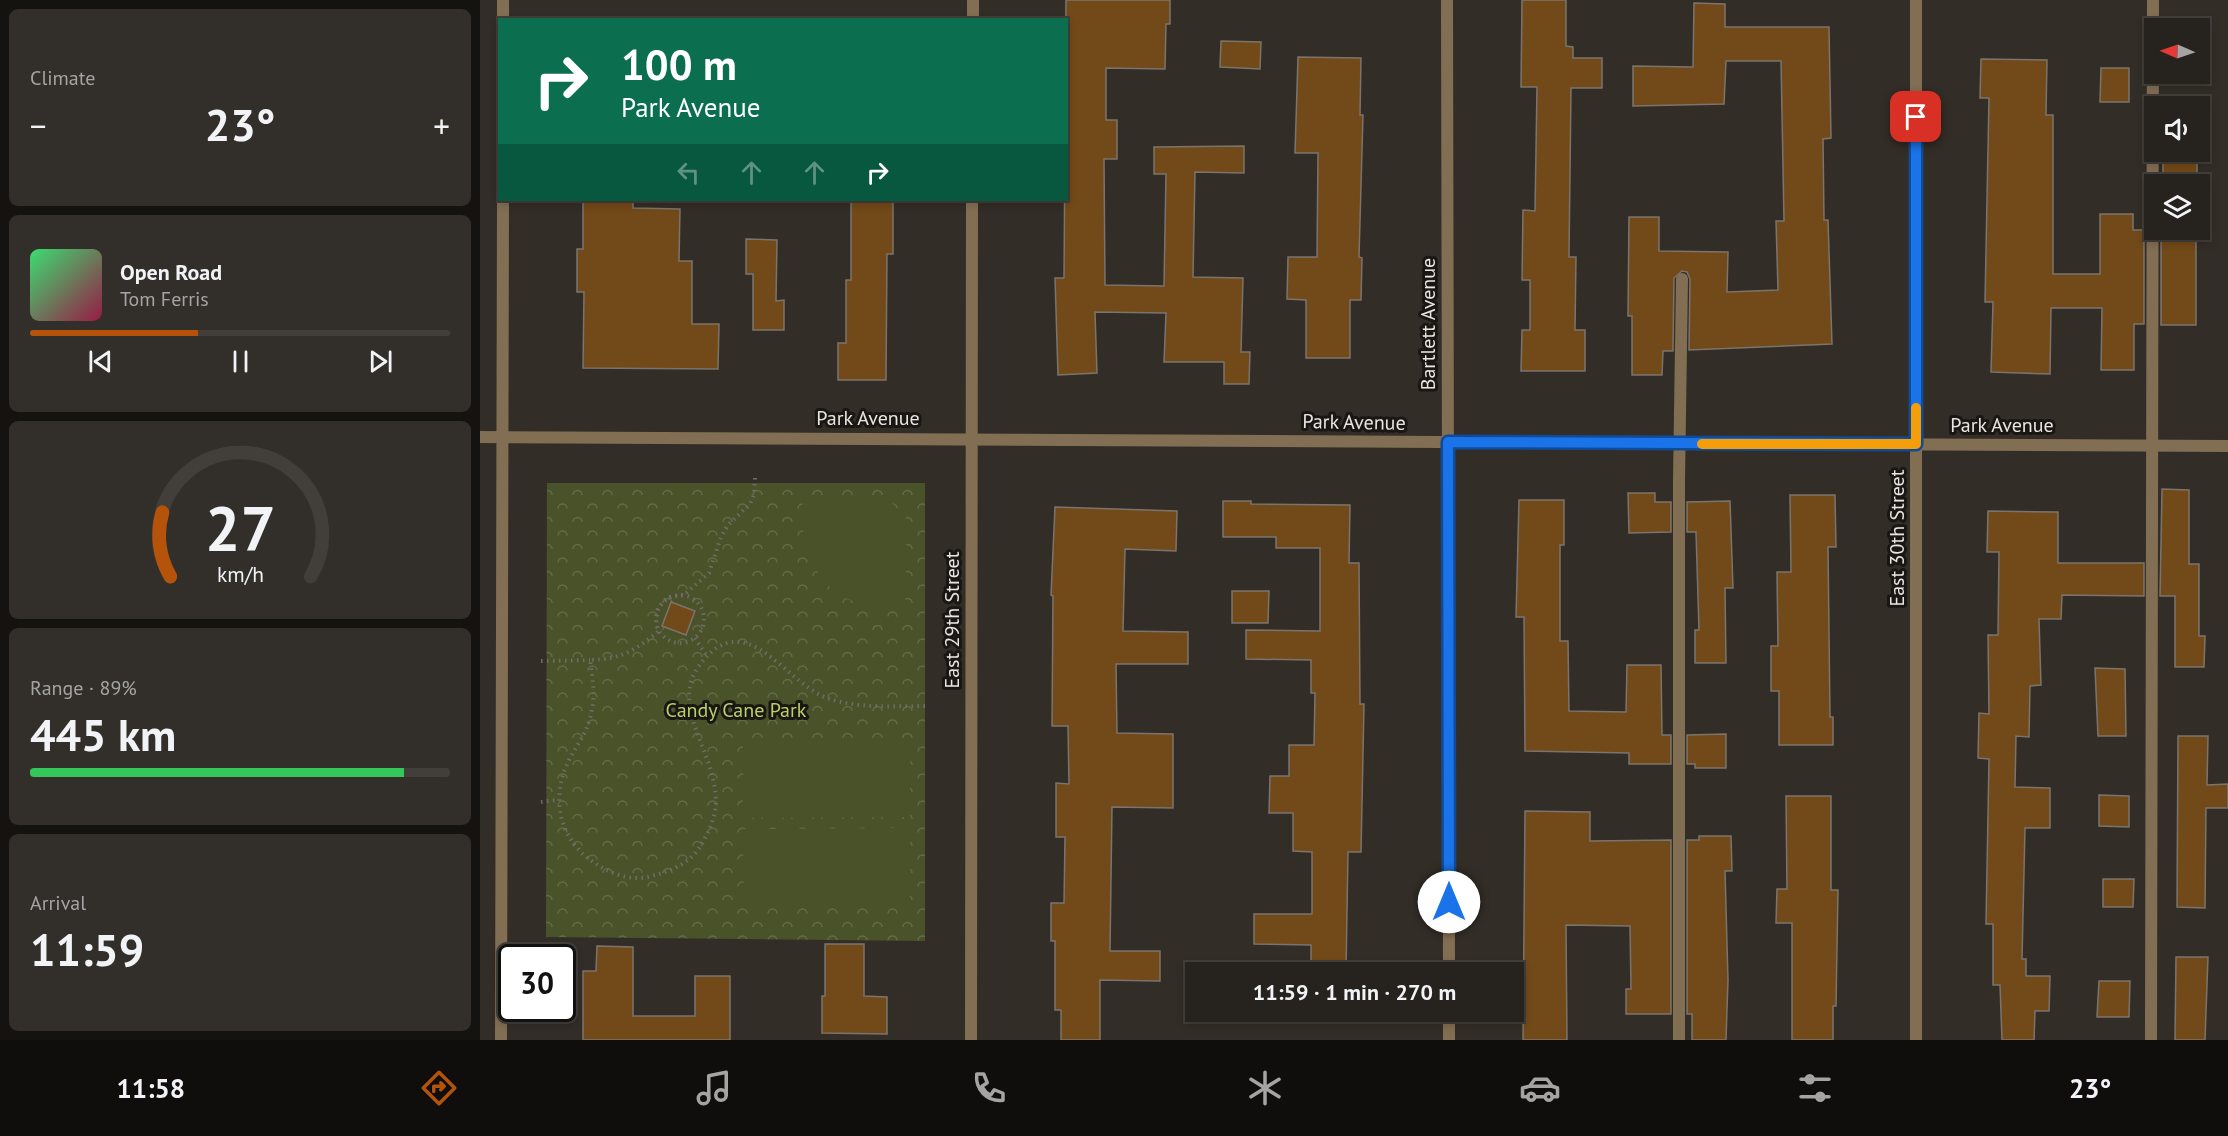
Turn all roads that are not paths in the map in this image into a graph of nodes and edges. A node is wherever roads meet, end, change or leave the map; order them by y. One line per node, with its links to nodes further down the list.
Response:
1 (503, 0): 6 (street)
2 (973, 0): 7 (street)
3 (1447, 0): 14 (street, Bartlett Avenue)
4 (1917, 0): 16 (street, East 30th Street)
5 (2152, 0): 17 (street)
6 (503, 18)
7 (973, 18)
8 (503, 201): 12 (street)
9 (972, 201): 13 (street, East 29th Street)
10 (1682, 279): 15 (street)
11 (480, 437): 12 (street, Park Avenue)
12 (502, 437): 13 (street, Park Avenue); 21 (street)
13 (971, 438): 14 (street, Park Avenue); 22 (street, East 29th Street)
14 (1448, 442): 15 (street, Park Avenue); 19 (street, Bartlett Avenue)
15 (1679, 444): 16 (street, Park Avenue); 24 (street)
16 (1916, 444): 17 (street, Park Avenue); 25 (street, East 30th Street)
17 (2151, 446): 18 (street, Park Avenue); 26 (street)
18 (2228, 446)
19 (1449, 962)
20 (1449, 1022): 23 (street)
21 (501, 1040)
22 (971, 1040)
23 (1449, 1040)
24 (1679, 1040)
25 (1916, 1040)
26 (2151, 1040)

